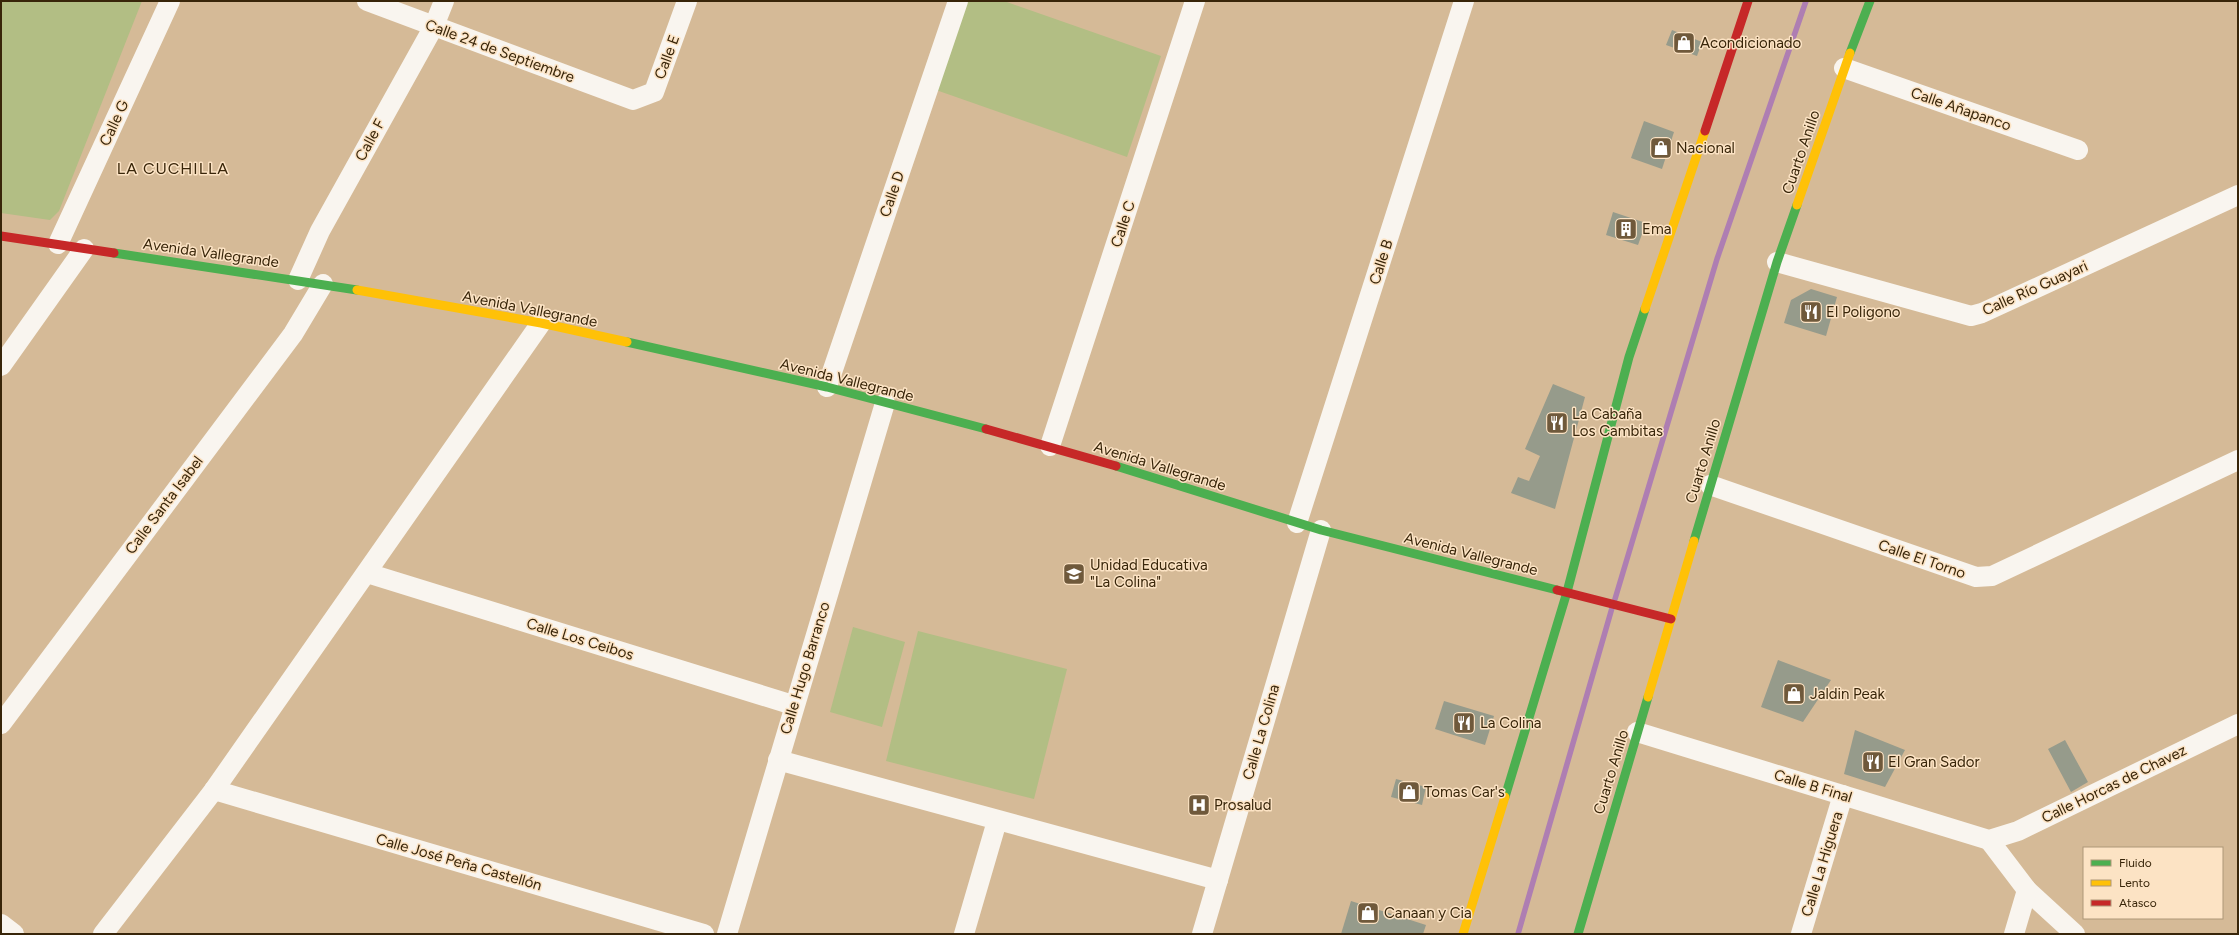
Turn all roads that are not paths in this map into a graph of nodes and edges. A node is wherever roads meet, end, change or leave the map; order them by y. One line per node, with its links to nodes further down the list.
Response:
1 (170, 1): 16 (street, Calle G)
2 (367, 1): 10 (street, Calle 24 de Septiembre)
3 (444, 1): 10 (street, Calle F)
4 (687, 1): 12 (street, Calle E)
5 (958, 1): 23 (street, Calle D)
6 (1196, 1): 25 (street, Calle C)
7 (1464, 1): 28 (street, Calle B)
8 (1748, 1): 31 (main road)
9 (1870, 1): 11 (main road, Cuarto Anillo)
10 (434, 26): 12 (street, Calle 24 de Septiembre); 19 (street, Calle F)
11 (1844, 68): 13 (street, Calle Añapanco); 18 (main road, Cuarto Anillo)
12 (633, 100)
13 (2078, 150)
14 (2238, 195): 18 (street, Calle Río Guayari)
15 (1, 236): 16 (main road, Avenida Vallegrande)
16 (58, 244): 17 (main road, Avenida Vallegrande)
17 (84, 249): 19 (main road, Avenida Vallegrande); 22 (street)
18 (1777, 262): 27 (main road, Cuarto Anillo)
19 (298, 280): 20 (main road, Avenida Vallegrande)
20 (322, 284): 21 (main road, Avenida Vallegrande); 33 (street, Calle Santa Isabel)
21 (541, 324): 23 (main road, Avenida Vallegrande); 30 (street)
22 (1, 366)
23 (827, 387): 24 (main road, Avenida Vallegrande)
24 (885, 404): 25 (main road, Avenida Vallegrande); 34 (street, Calle Hugo Barranco)
25 (1050, 446): 28 (main road, Avenida Vallegrande)
26 (2238, 460): 27 (street, Calle El Torno)
27 (1710, 484): 32 (main road, Cuarto Anillo)
28 (1297, 523): 29 (main road, Avenida Vallegrande)
29 (1321, 530): 31 (main road, Avenida Vallegrande); 43 (street, Calle La Colina)
30 (367, 573): 34 (street, Calle Los Ceibos); 39 (street)
31 (1567, 592): 32 (main road, Avenida Vallegrande); 52 (main road)
32 (1671, 619): 37 (main road, Cuarto Anillo)
33 (8, 700): 35 (street, Calle Santa Isabel)
34 (793, 705): 38 (street, Calle Hugo Barranco)
35 (1, 724)
36 (2238, 724): 42 (street, Calle Horcas de Chavez)
37 (1637, 732): 40 (street, Calle B Final); 53 (main road, Cuarto Anillo)
38 (778, 760): 41 (street); 49 (street, Calle Hugo Barranco)
39 (214, 790): 47 (street); 48 (street, Calle José Peña Castellón)
40 (1843, 795): 42 (street, Calle B Final); 54 (street, Calle La Higuera)
41 (997, 821): 43 (street); 50 (street)
42 (1989, 840): 44 (street)
43 (1218, 880): 51 (street, Calle La Colina)
44 (2027, 890): 55 (street); 56 (street)
45 (1, 924): 46 (street)
46 (14, 934)
47 (103, 934)
48 (704, 934)
49 (727, 934)
50 (964, 934)
51 (1202, 934)
52 (1463, 934)
53 (1578, 934)
54 (1801, 934)
55 (2014, 934)
56 (2075, 934)

